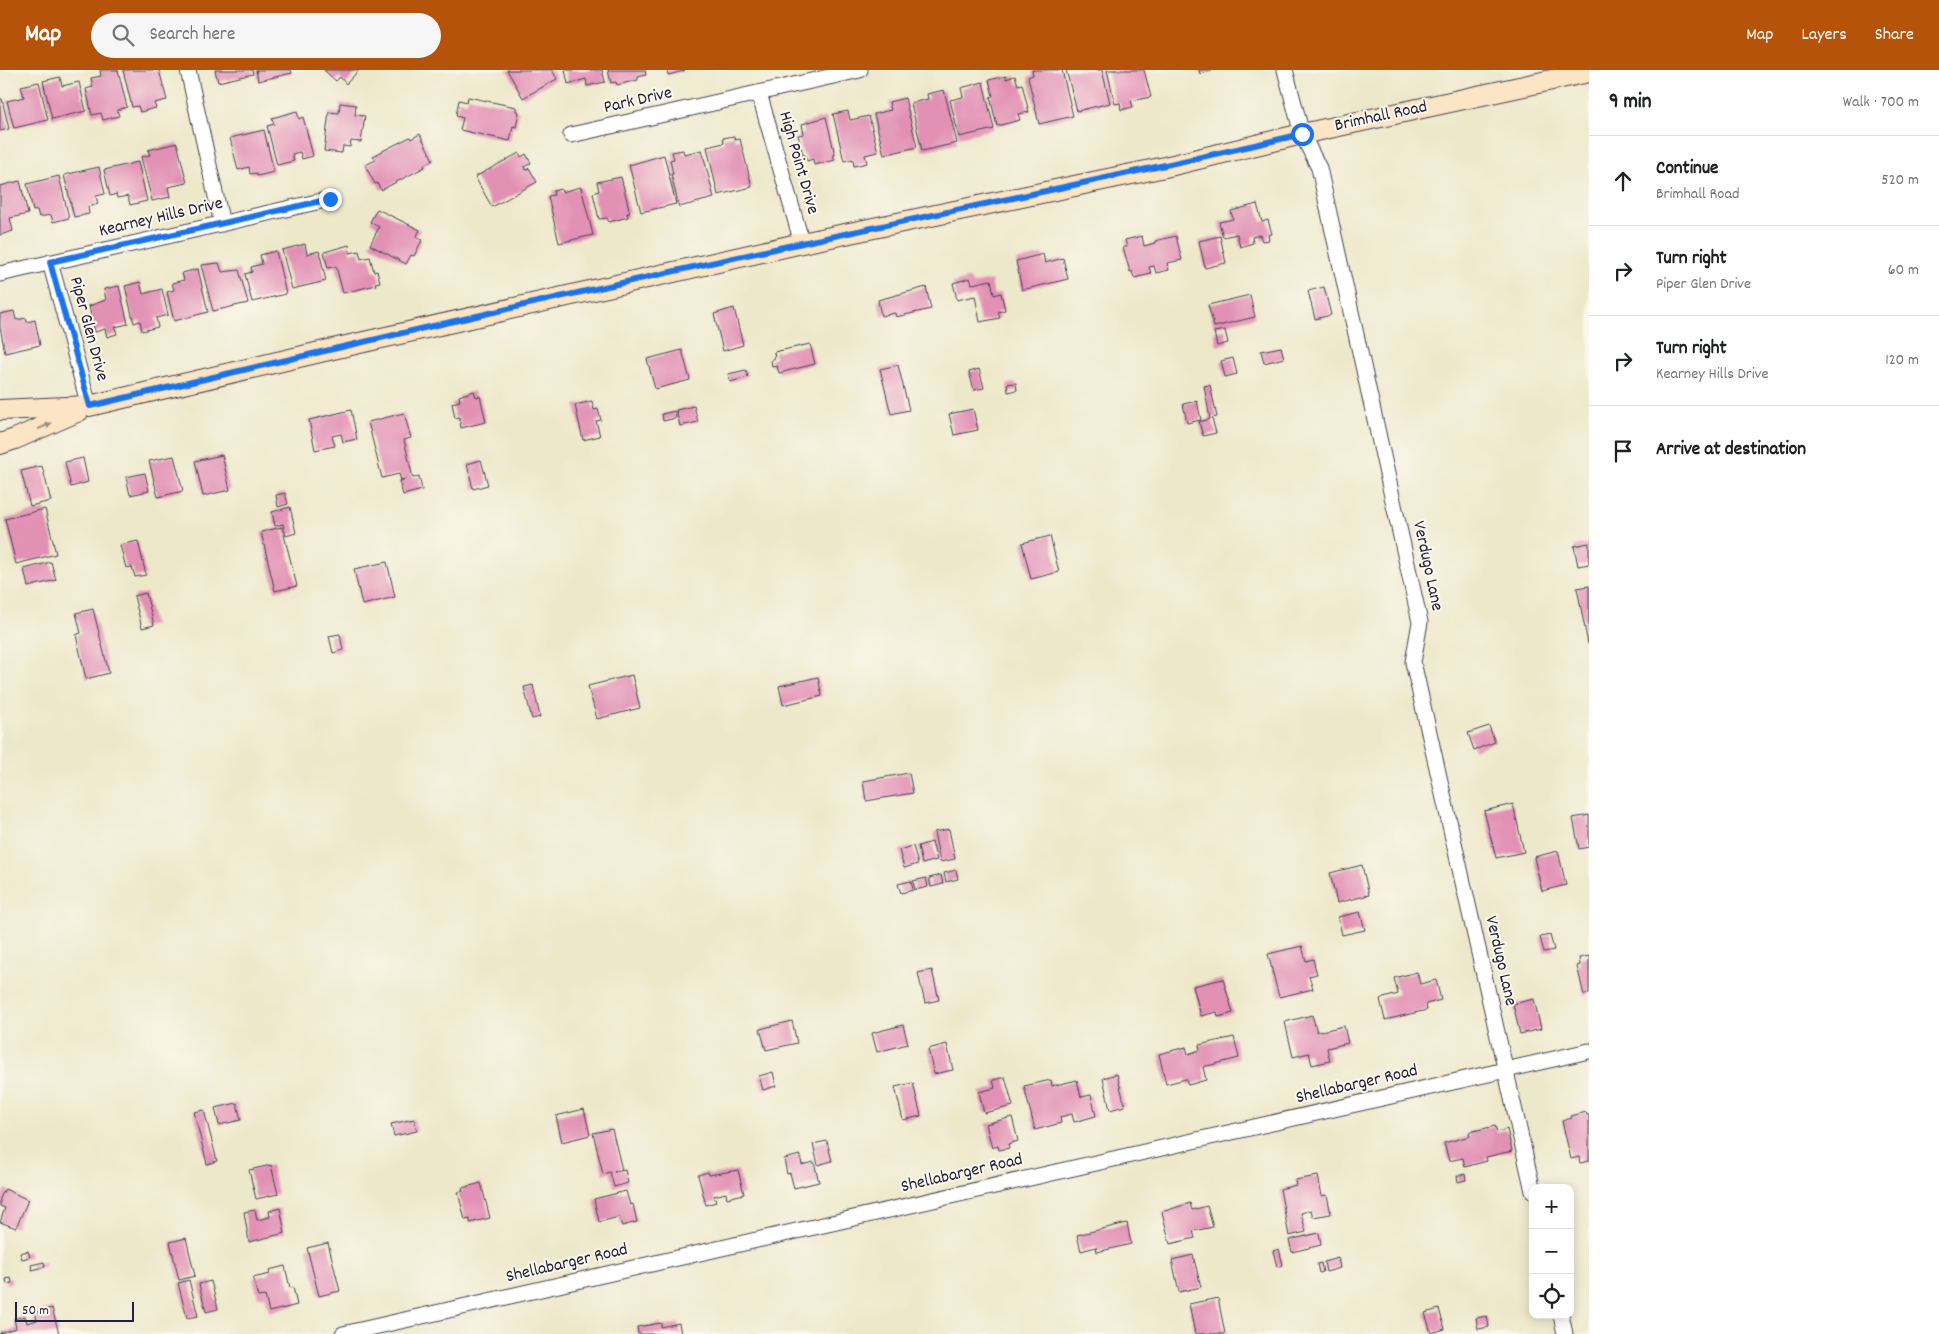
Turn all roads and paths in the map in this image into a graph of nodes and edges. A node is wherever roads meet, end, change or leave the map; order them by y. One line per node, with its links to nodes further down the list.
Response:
1 (188, 70): 9 (street)
2 (860, 70): 5 (street, Park Drive)
3 (1285, 70): 6 (street, Verdugo Lane)
4 (1589, 72): 6 (street, Brimhall Road)
5 (759, 93): 7 (street, Park Drive); 10 (street, High Point Drive)
6 (1302, 134): 10 (street, Brimhall Road); 17 (street, Verdugo Lane)
7 (571, 135)
8 (330, 199): 9 (street, Kearney Hills Drive)
9 (222, 224): 11 (street, Kearney Hills Drive)
10 (802, 244): 13 (street, Brimhall Road)
11 (50, 262): 12 (street, Kearney Hills Drive); 13 (street, Piper Glen Drive)
12 (0, 274)
13 (90, 406): 14 (street, Brimhall Road); 15 (street, Brimhall Road, one-way to 13)
14 (0, 410)
15 (0, 444)
16 (1589, 1051): 17 (street, Shellabarger Road)
17 (1506, 1070): 18 (street, Verdugo Lane); 20 (street, Shellabarger Road)
18 (1531, 1184)
19 (1562, 1319): 21 (street)
20 (343, 1334)
21 (1565, 1334)

